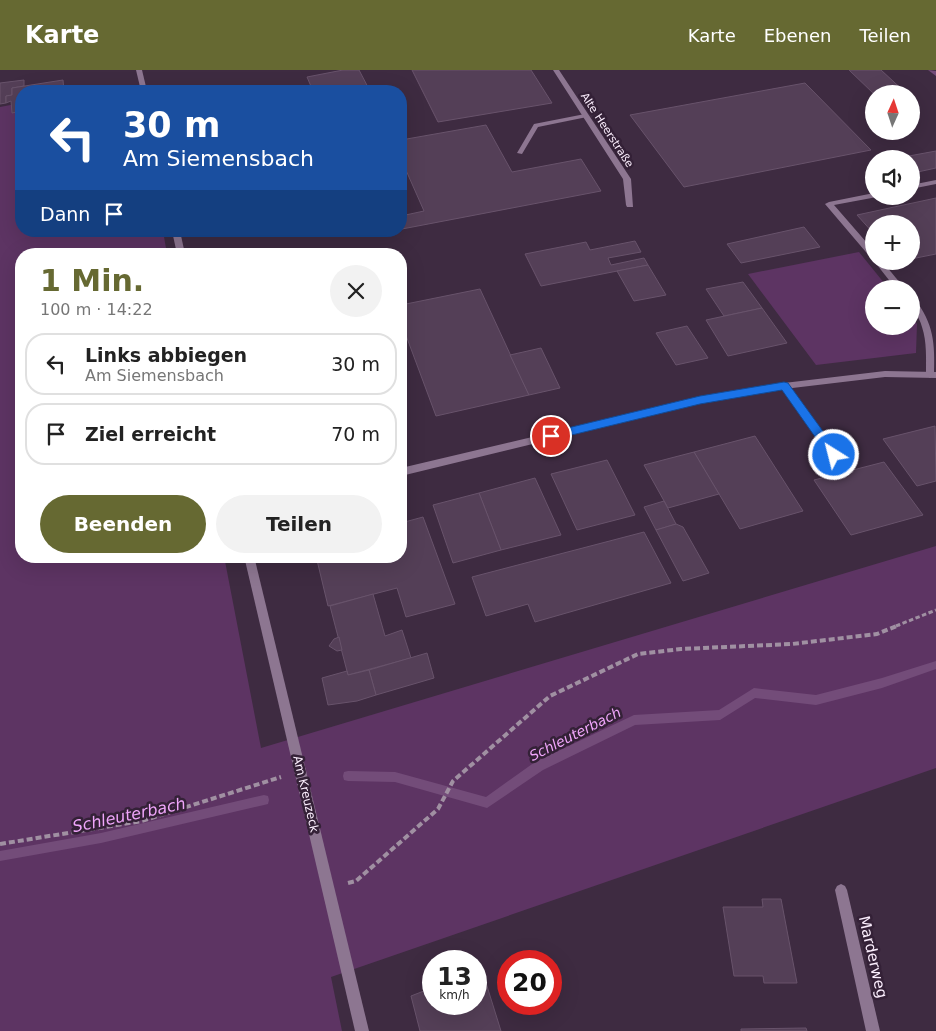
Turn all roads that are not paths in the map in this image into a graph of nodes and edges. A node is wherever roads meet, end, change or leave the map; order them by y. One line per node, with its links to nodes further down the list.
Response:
1 (139, 70): 3 (street)
2 (556, 70): 4 (street, Alte Heerstraße)
3 (143, 85)
4 (586, 116): 5 (street); 9 (street, Alte Heerstraße)
5 (520, 153)
6 (936, 182): 7 (street)
7 (920, 186)
8 (865, 197): 10 (street)
9 (630, 205)
10 (865, 246)
11 (885, 270): 12 (street)
12 (894, 280)
13 (920, 314): 14 (street)
14 (933, 375): 15 (street)
15 (784, 386): 16 (street); 17 (street)
16 (834, 455)
17 (407, 471)
18 (251, 563): 20 (street, Am Kreuzeck)
19 (841, 890): 21 (street, Marderweg)
20 (362, 1031)
21 (873, 1031)

